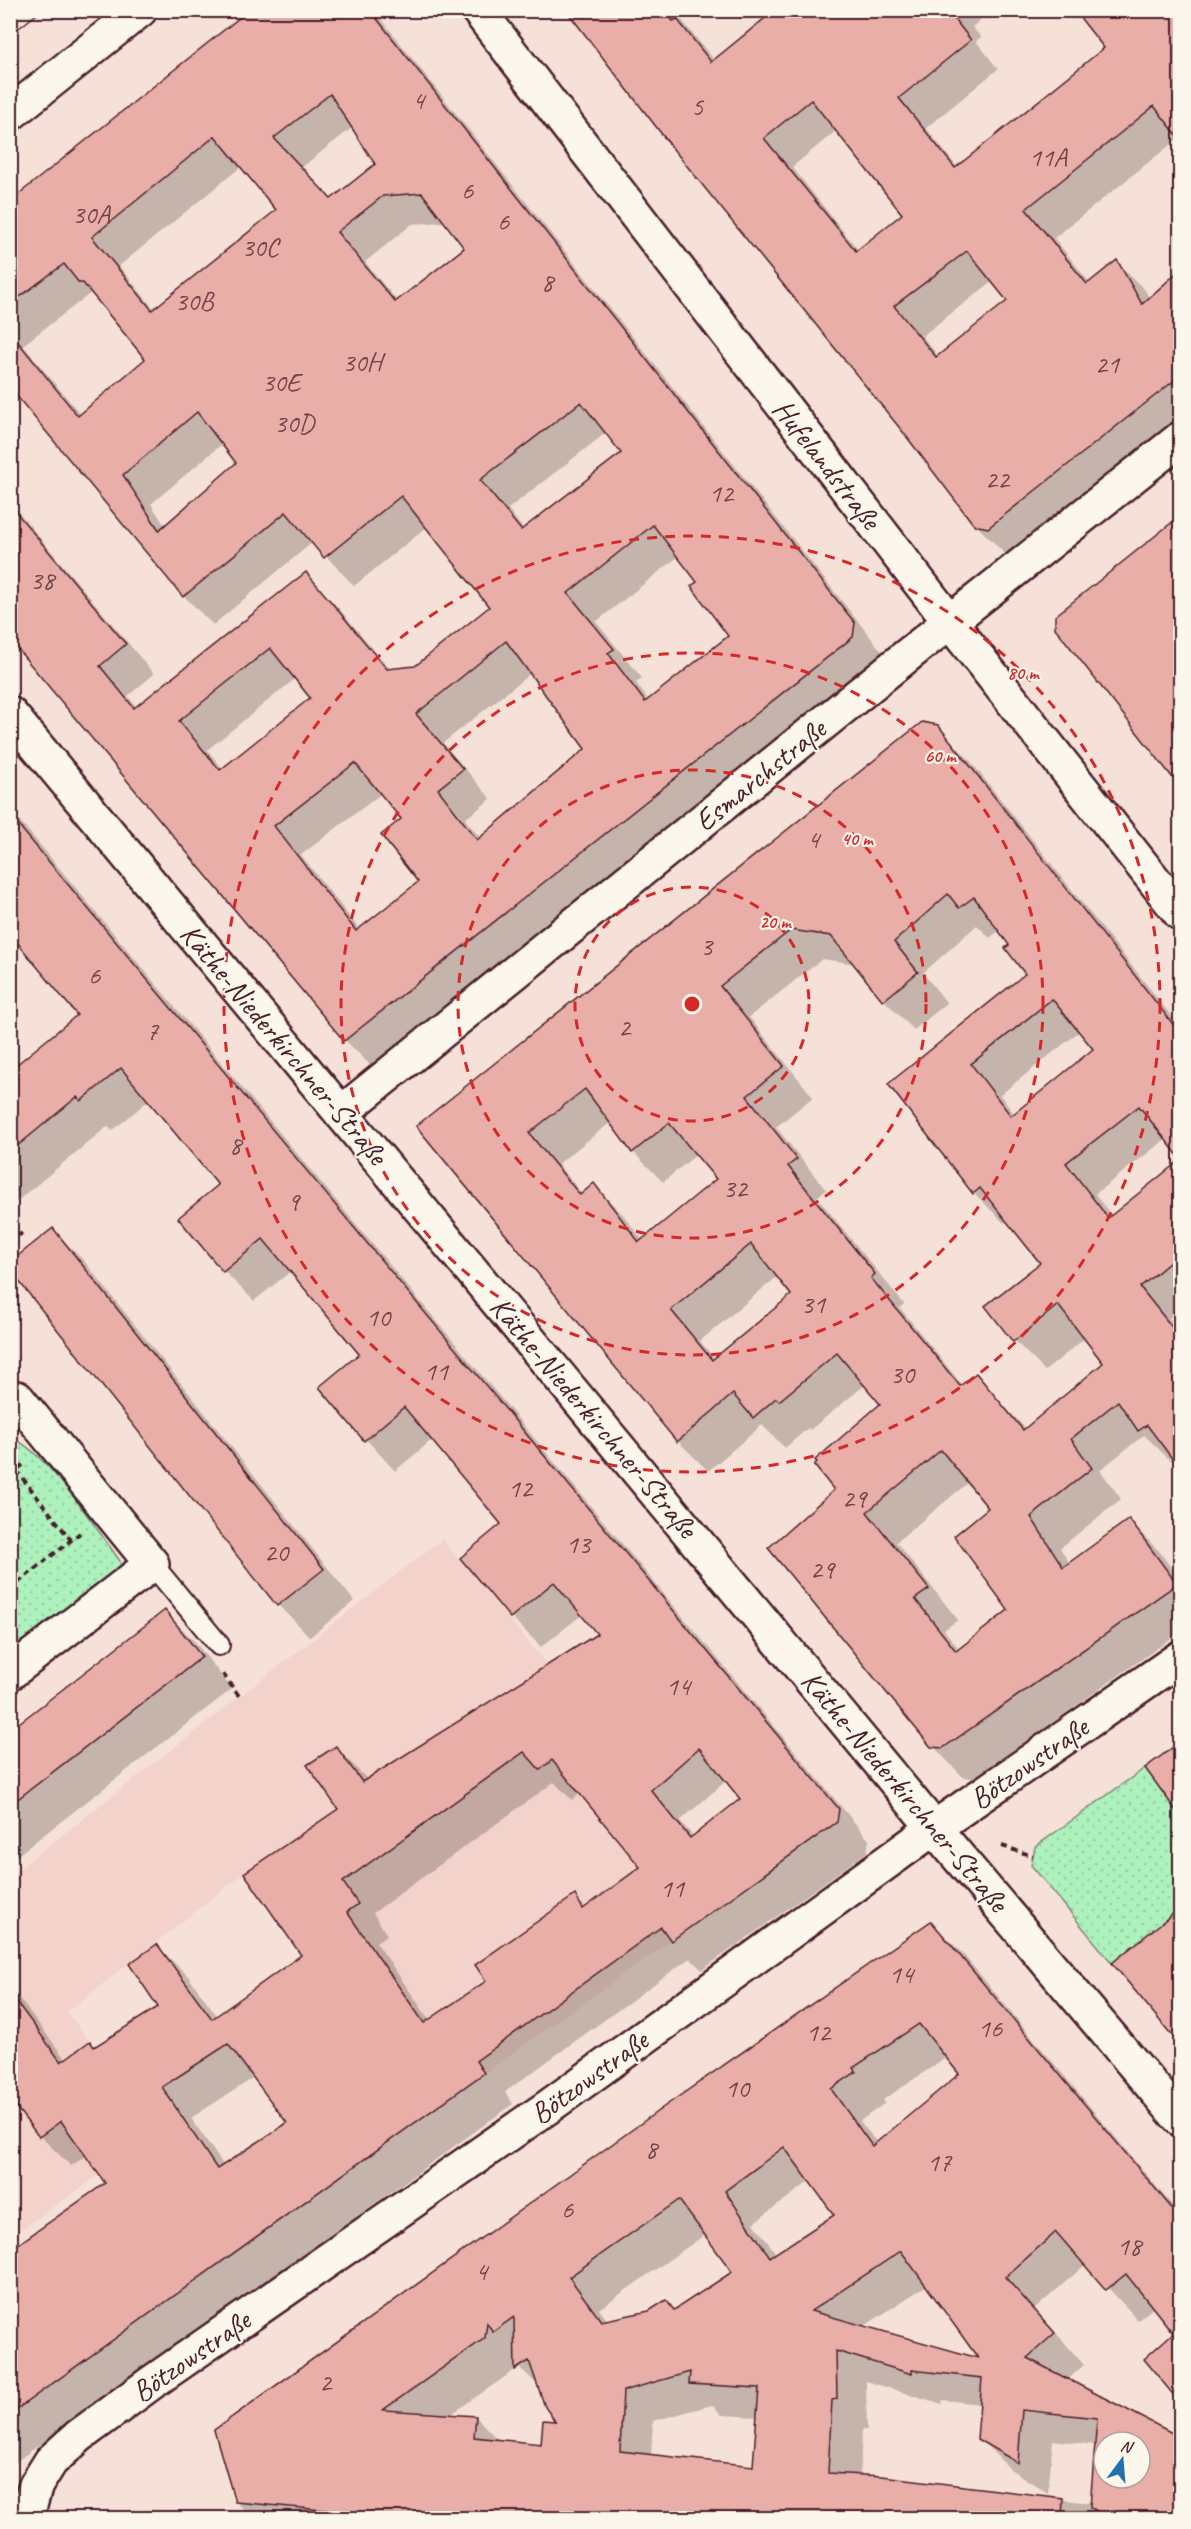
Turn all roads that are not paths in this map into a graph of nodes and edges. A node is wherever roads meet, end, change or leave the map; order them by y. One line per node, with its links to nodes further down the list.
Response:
1 (140, 10): 3 (street)
2 (477, 10): 5 (street, Hufelandstraße)
3 (10, 114)
4 (1180, 439): 5 (street, Esmarchstraße)
5 (950, 622): 7 (street, Hufelandstraße); 8 (street, Esmarchstraße)
6 (10, 714): 8 (street, Käthe-Niederkirchner-Straße)
7 (1180, 914)
8 (341, 1113): 14 (street, Käthe-Niederkirchner-Straße)
9 (13, 1397): 10 (street)
10 (152, 1564): 11 (lane); 13 (street)
11 (219, 1645)
12 (1180, 1658): 14 (street, Bötzowstraße)
13 (10, 1673)
14 (934, 1828): 15 (street, Käthe-Niederkirchner-Straße); 16 (street, Bötzowstraße)
15 (1180, 2119)
16 (26, 2518)

